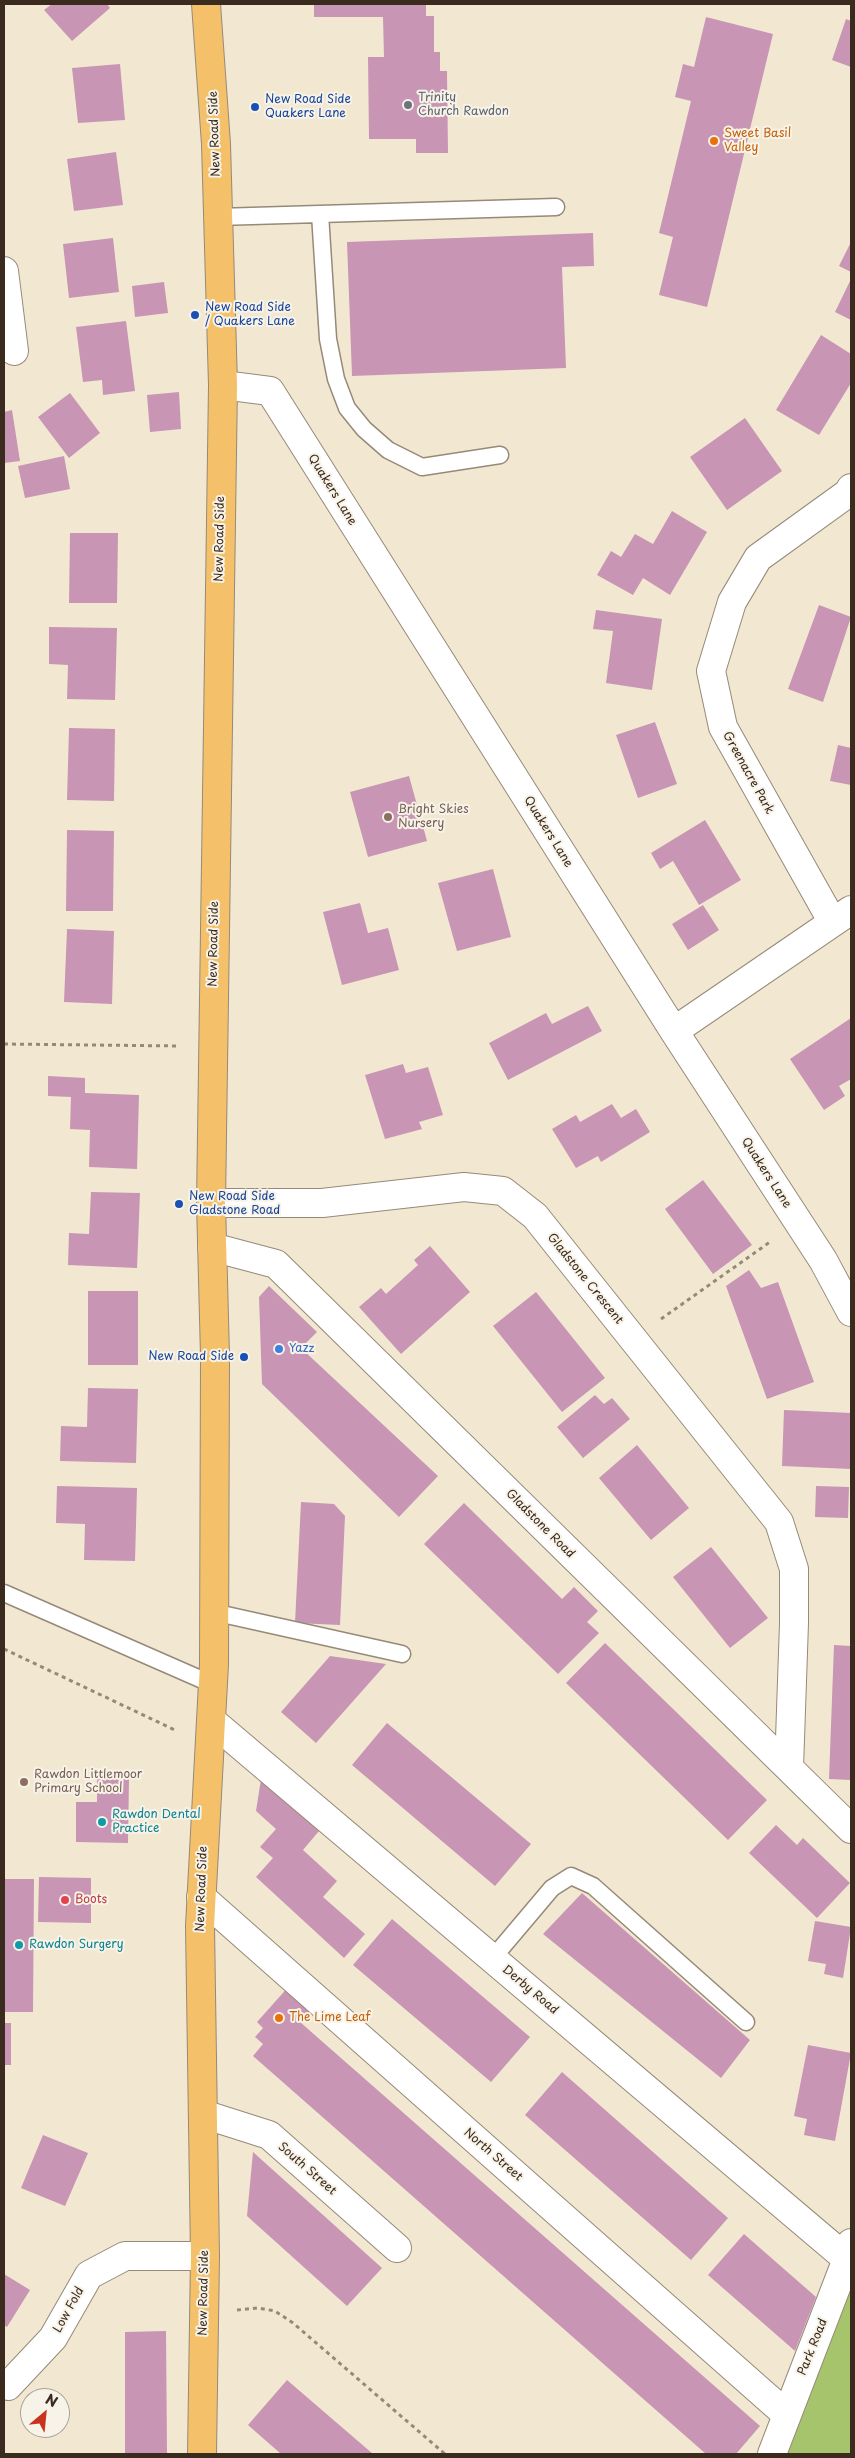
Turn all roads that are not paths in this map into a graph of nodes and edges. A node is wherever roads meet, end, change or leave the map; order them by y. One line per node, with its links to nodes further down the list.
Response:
1 (206, 4): 4 (main road, New Road Side)
2 (556, 207): 3 (lane)
3 (320, 214): 4 (lane); 8 (lane)
4 (218, 217): 7 (main road, New Road Side)
5 (4, 271): 6 (street)
6 (14, 351)
7 (223, 385): 11 (street, Quakers Lane); 12 (main road, New Road Side)
8 (500, 455)
9 (851, 488): 10 (street, Greenacre Park)
10 (842, 916): 11 (street, Greenacre Park)
11 (674, 1031): 14 (street, Quakers Lane)
12 (210, 1203): 13 (main road, New Road Side); 20 (street, Gladstone Crescent)
13 (212, 1247): 16 (main road, New Road Side); 20 (street, Gladstone Road)
14 (851, 1312)
15 (4, 1592): 18 (lane)
16 (213, 1612): 17 (lane); 18 (main road, New Road Side)
17 (402, 1654)
18 (214, 1685): 19 (main road, New Road Side)
19 (212, 1735): 22 (main road, New Road Side); 23 (street, Derby Road)
20 (789, 1768): 21 (street, Gladstone Road)
21 (851, 1829)
22 (201, 1897): 25 (main road, New Road Side); 30 (street, North Street)
23 (492, 1959): 24 (lane); 27 (street, Derby Road)
24 (746, 2022)
25 (203, 2114): 26 (street, South Street); 28 (main road, New Road Side)
26 (397, 2248)
27 (849, 2249): 30 (street, Park Road)
28 (205, 2256): 29 (street, Low Fold); 31 (main road, New Road Side)
29 (4, 2385)
30 (786, 2414): 32 (street, Park Road)
31 (202, 2454)
32 (772, 2454)

